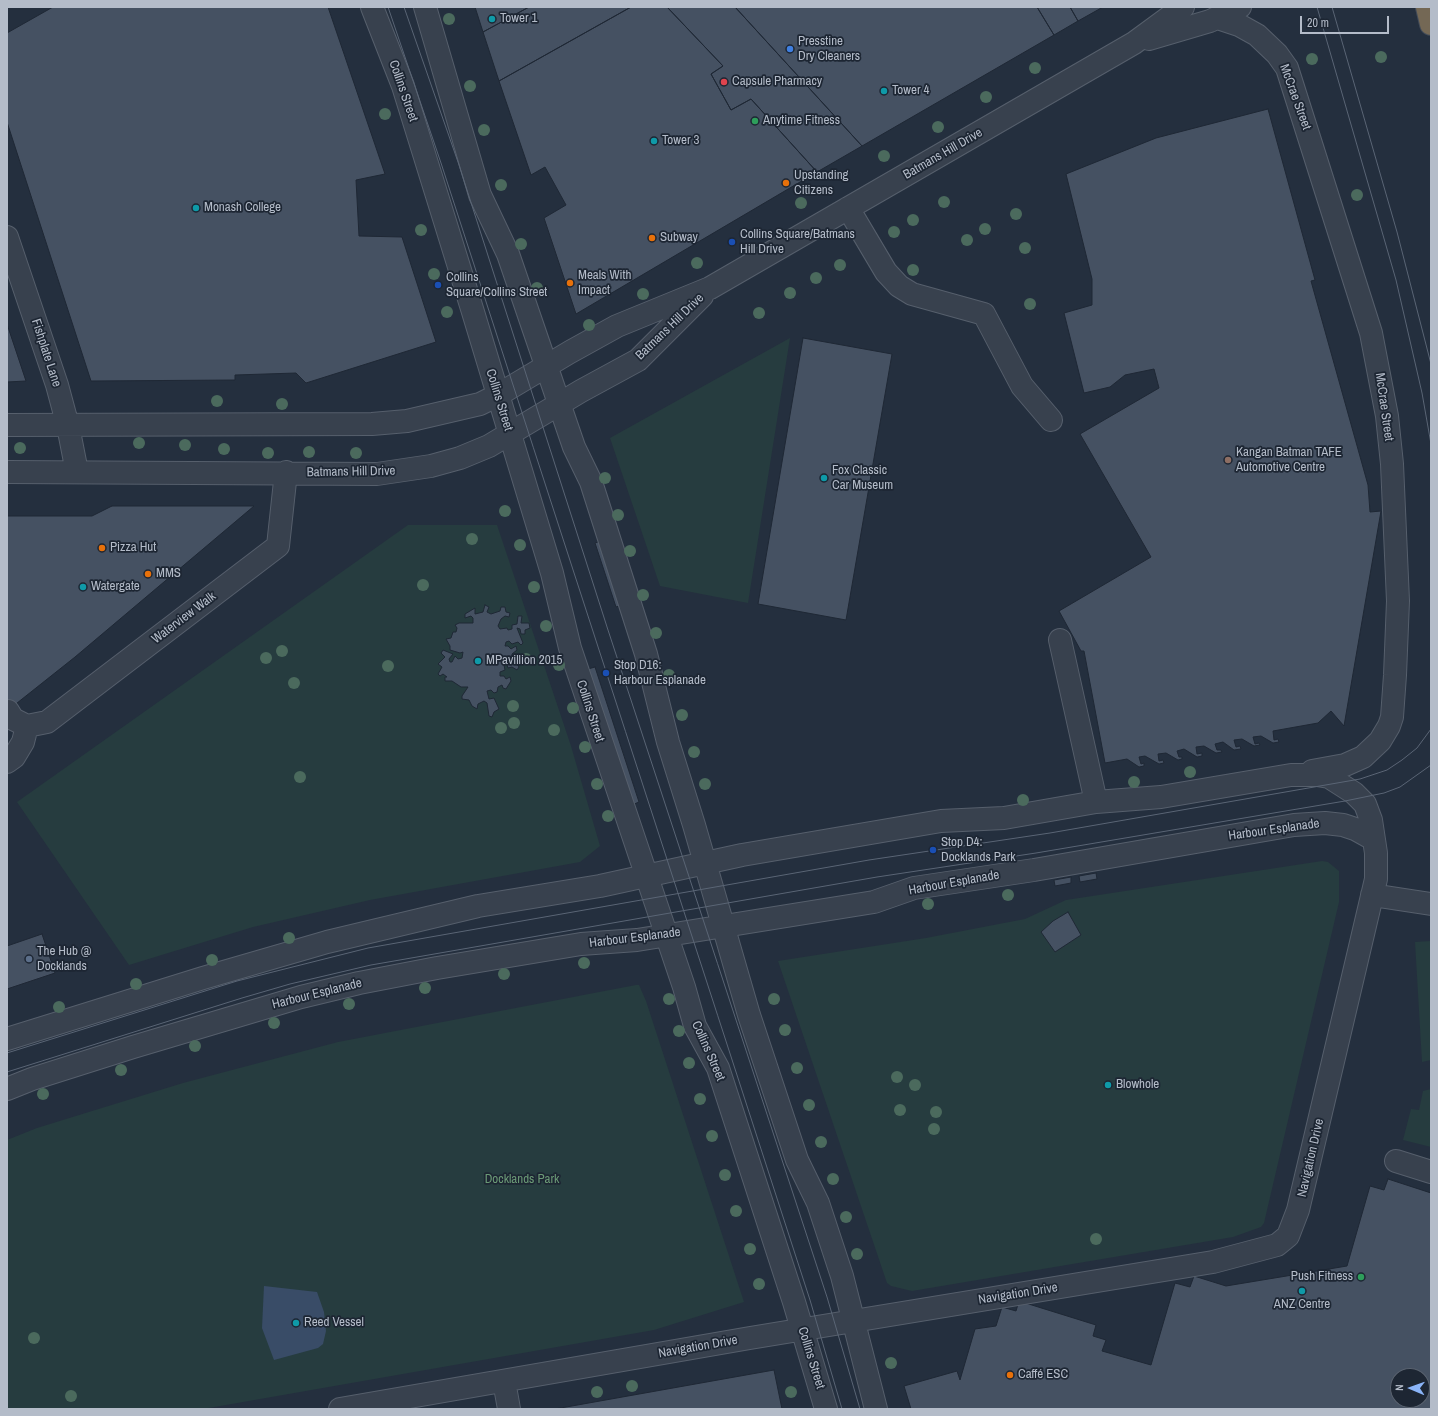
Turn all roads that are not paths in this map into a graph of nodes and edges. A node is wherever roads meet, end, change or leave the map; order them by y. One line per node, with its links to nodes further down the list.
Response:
1 (372, 7): 15 (street, Collins Street)
2 (425, 7): 13 (street)
3 (1183, 7): 8 (street, Batmans Hill Drive)
4 (1240, 7): 6 (street, Batmans Hill Drive)
5 (1426, 7): 7 (highway)
6 (1218, 18): 8 (street, Batmans Hill Drive); 28 (street, McCrae Street)
7 (1431, 24)
8 (1134, 43): 9 (street, Batmans Hill Drive)
9 (848, 208): 11 (street, Batmans Hill Drive); 12 (street)
10 (7, 237): 19 (street, Fishplate Lane)
11 (710, 288): 13 (street, Batmans Hill Drive); 16 (street, Batmans Hill Drive)
12 (1004, 350): 14 (street); 17 (street)
13 (546, 366): 15 (street, Batmans Hill Drive); 16 (street)
14 (1000, 373)
15 (498, 395): 19 (street, Batmans Hill Drive); 20 (street, Collins Street)
16 (559, 405): 20 (street, Batmans Hill Drive); 31 (street)
17 (1051, 420)
18 (7, 426): 19 (street, Batmans Hill Drive)
19 (68, 426): 22 (street, Fishplate Lane)
20 (510, 435): 23 (street, Batmans Hill Drive); 32 (street, Collins Street)
21 (7, 472): 22 (street, Batmans Hill Drive)
22 (77, 472): 23 (street, Batmans Hill Drive)
23 (286, 472): 26 (street, Waterview Walk)
24 (1060, 640): 29 (street)
25 (8, 711): 26 (street)
26 (27, 726): 27 (street)
27 (7, 762)
28 (1285, 776): 29 (street); 30 (street)
29 (1096, 802): 31 (street)
30 (1372, 839): 33 (street, Navigation Drive); 35 (street, Harbour Esplanade)
31 (705, 863): 32 (street); 35 (street)
32 (645, 876): 36 (street, Collins Street); 37 (street)
33 (1372, 895): 34 (street); 41 (street, Navigation Drive)
34 (1431, 904)
35 (723, 926): 36 (street, Harbour Esplanade); 41 (street)
36 (666, 935): 38 (street, Harbour Esplanade); 42 (street, Collins Street)
37 (7, 1039)
38 (7, 1089)
39 (1396, 1161): 40 (street)
40 (1431, 1172)
41 (854, 1321): 42 (street, Navigation Drive); 47 (street)
42 (803, 1330): 43 (street, Navigation Drive); 46 (street, Collins Street)
43 (504, 1381): 44 (street, Navigation Drive); 45 (street)
44 (340, 1409)
45 (509, 1409)
46 (826, 1409)
47 (876, 1409)

